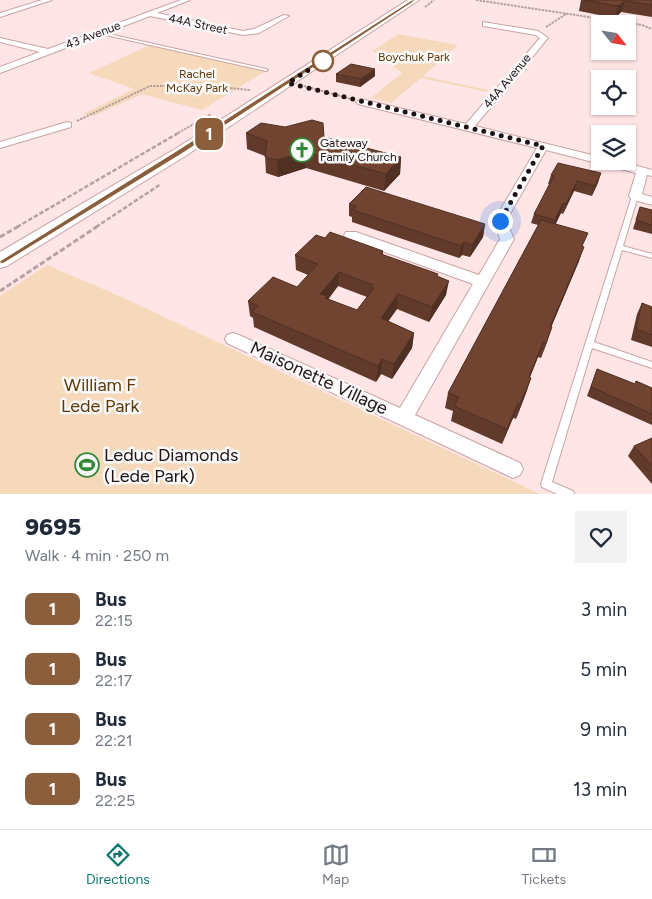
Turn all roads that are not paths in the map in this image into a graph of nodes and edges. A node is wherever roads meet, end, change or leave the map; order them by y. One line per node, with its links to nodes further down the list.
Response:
1 (49, 0): 5 (street)
2 (187, 0): 4 (street, 43 Avenue)
3 (414, 0): 25 (main road)
4 (149, 14): 6 (street, 44A Street); 8 (street, 43 Avenue)
5 (0, 15)
6 (286, 16)
7 (486, 24): 15 (street, 44A Avenue)
8 (101, 33): 10 (street, 43 Avenue); 12 (lane)
9 (0, 40): 10 (street)
10 (49, 52): 11 (street, 43 Avenue)
11 (0, 70)
12 (266, 70)
13 (361, 102): 15 (street)
14 (67, 124): 16 (street)
15 (468, 128): 17 (street)
16 (0, 145)
17 (543, 146): 18 (street); 26 (street, Maisonette Village)
18 (591, 158)
19 (648, 172): 20 (street)
20 (635, 196): 21 (street); 23 (lane)
21 (652, 201)
22 (351, 235): 26 (street)
23 (620, 247): 24 (lane); 28 (lane)
24 (652, 256)
25 (0, 261)
26 (482, 282): 30 (street, Maisonette Village)
27 (234, 339): 30 (street, Maisonette Village)
28 (590, 344): 29 (lane); 32 (lane)
29 (652, 365)
30 (404, 418): 31 (street, Maisonette Village)
31 (513, 469)
32 (569, 494)

